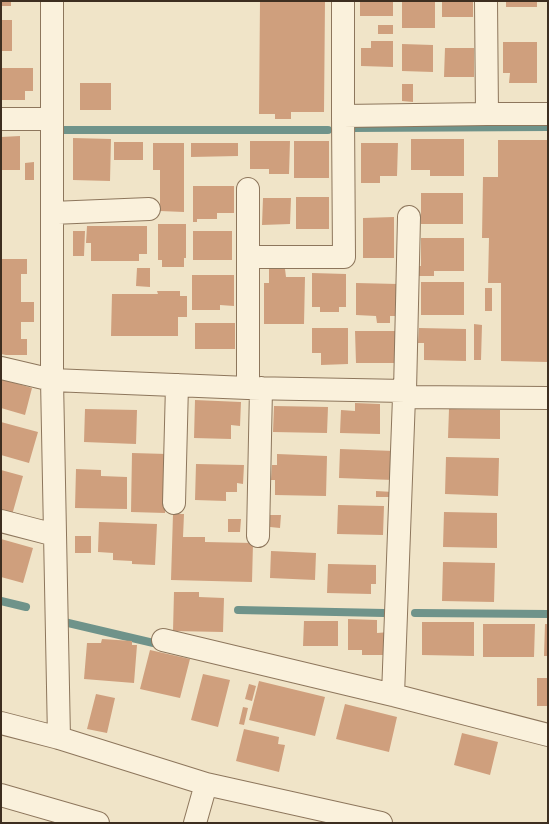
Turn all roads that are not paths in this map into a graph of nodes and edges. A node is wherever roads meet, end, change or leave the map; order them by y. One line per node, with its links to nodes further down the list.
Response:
1 (52, 1): 8 (street)
2 (343, 1): 6 (street)
3 (486, 1): 4 (street)
4 (487, 114): 5 (street); 6 (street)
5 (548, 114)
6 (343, 116): 13 (street)
7 (1, 119): 8 (street)
8 (52, 119): 11 (street)
9 (248, 189): 13 (street)
10 (149, 209): 11 (street)
11 (52, 213): 15 (street)
12 (409, 217): 18 (street)
13 (248, 257): 17 (street)
14 (1, 368): 15 (street)
15 (52, 380): 16 (street); 22 (street)
16 (176, 385): 17 (street); 20 (street)
17 (254, 388): 18 (street); 23 (street)
18 (405, 394): 19 (street); 25 (street)
19 (548, 398)
20 (174, 503)
21 (1, 521): 22 (street)
22 (55, 535): 28 (street)
23 (258, 536)
24 (163, 640): 25 (street)
25 (394, 695): 27 (street)
26 (1, 723): 28 (street)
27 (548, 735)
28 (59, 738): 29 (street)
29 (206, 784): 32 (street); 33 (street)
30 (1, 795): 31 (street)
31 (98, 823)
32 (195, 823)
33 (381, 823)

